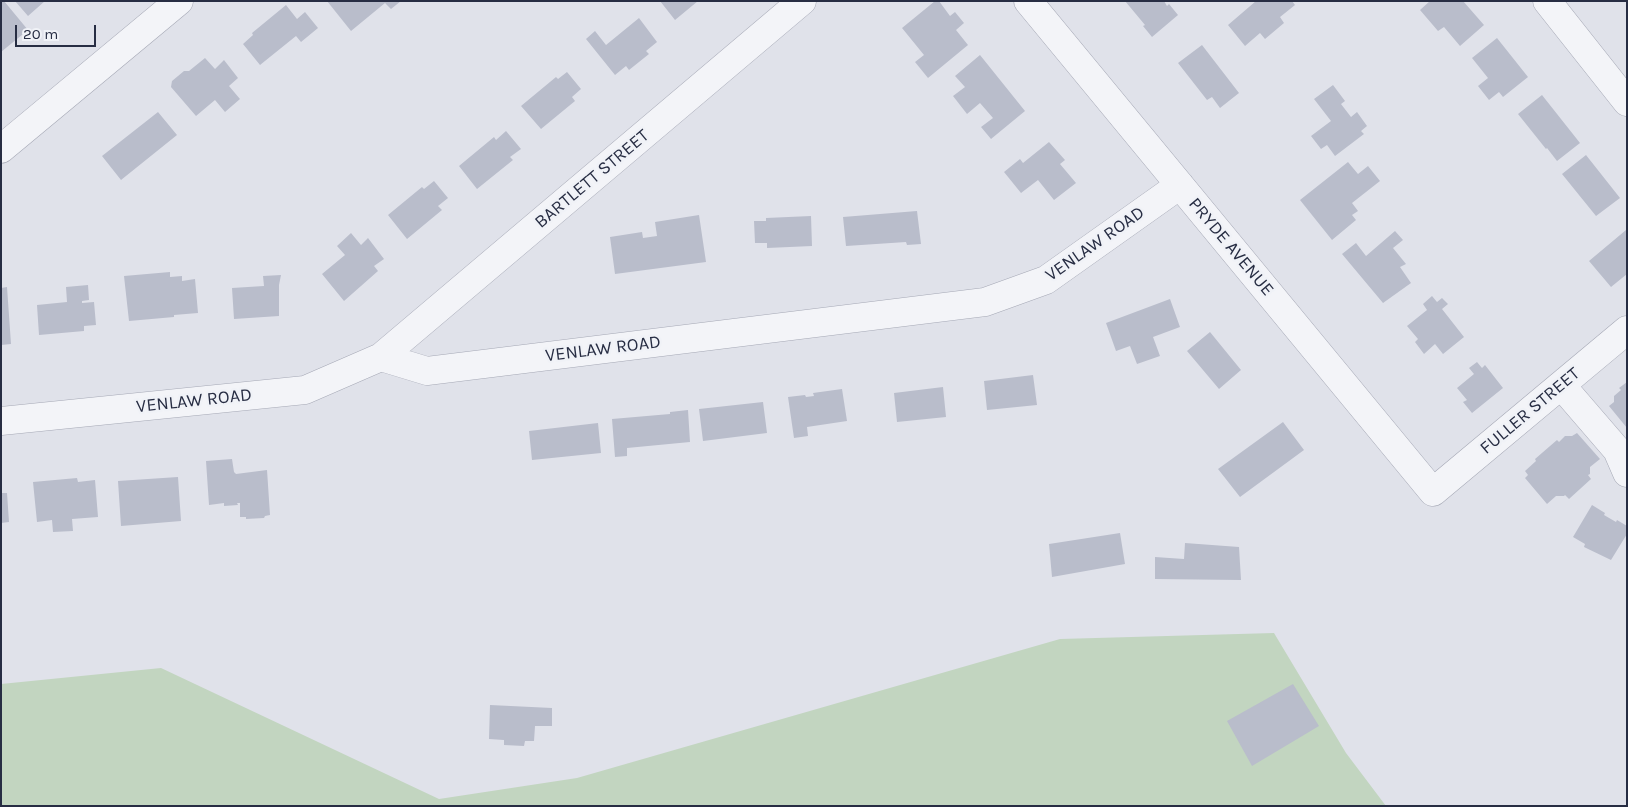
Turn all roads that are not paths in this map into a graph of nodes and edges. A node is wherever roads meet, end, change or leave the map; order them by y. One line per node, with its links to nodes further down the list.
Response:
1 (179, 1): 6 (street)
2 (802, 1): 9 (street, BARTLETT STREET)
3 (1028, 1): 7 (street, PRYDE AVENUE)
4 (1547, 1): 5 (street)
5 (1627, 102)
6 (1, 149)
7 (1180, 185): 9 (street, VENLAW ROAD); 13 (street, PRYDE AVENUE)
8 (1627, 330): 10 (street, FULLER STREET)
9 (381, 357): 11 (street, VENLAW ROAD)
10 (1561, 385): 12 (street); 13 (street, FULLER STREET)
11 (1, 421)
12 (1627, 473)
13 (1433, 492)

